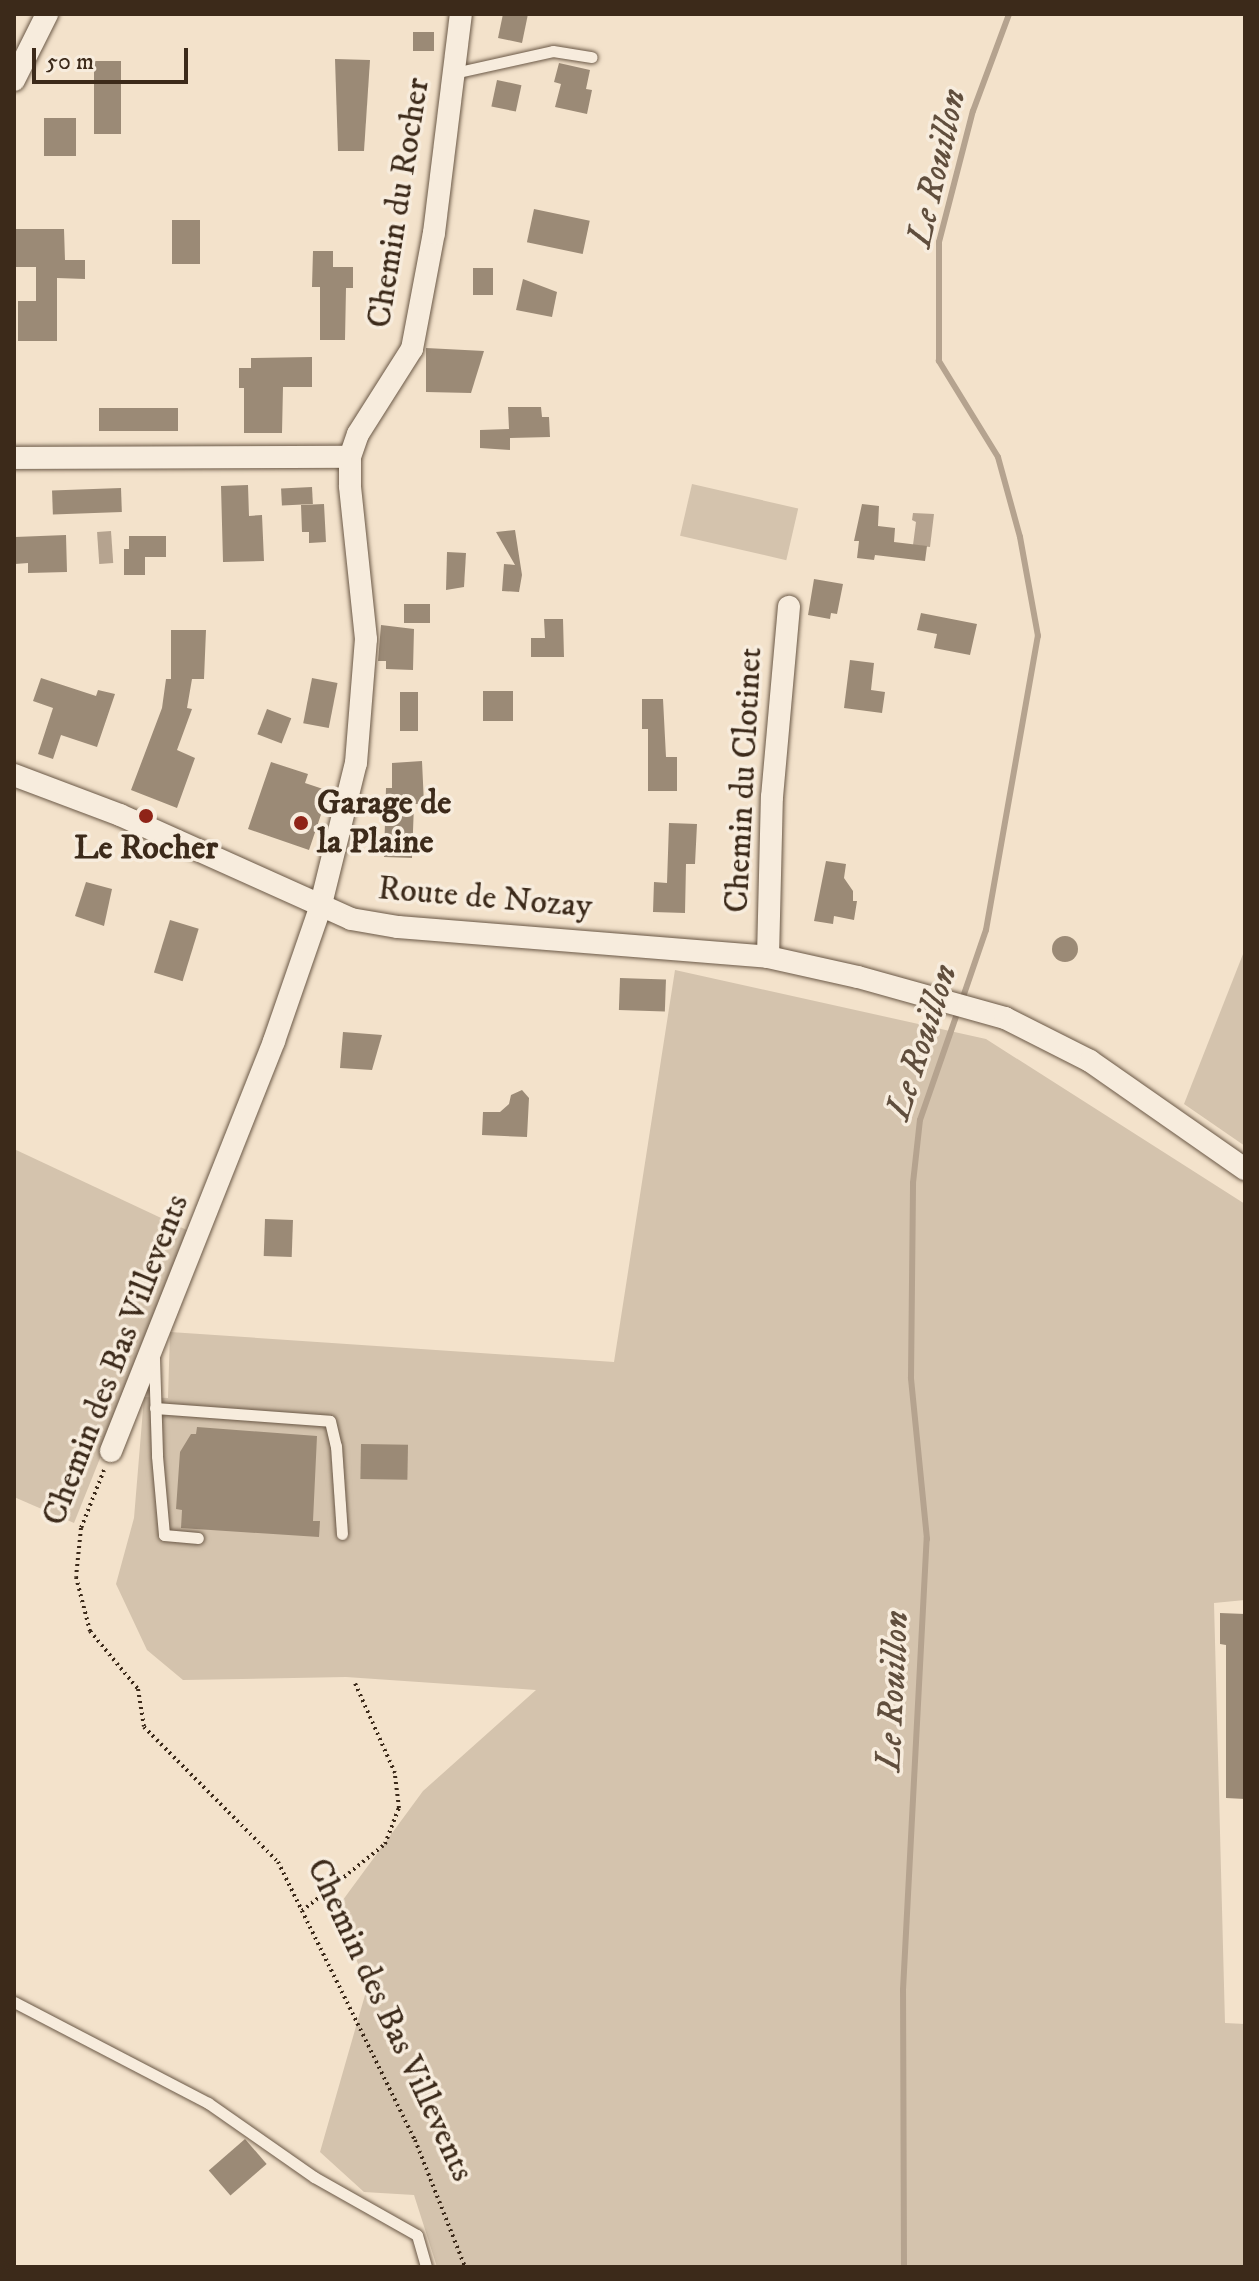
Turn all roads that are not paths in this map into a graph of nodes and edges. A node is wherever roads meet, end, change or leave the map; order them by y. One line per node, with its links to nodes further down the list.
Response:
1 (47, 14): 5 (street)
2 (461, 14): 4 (street, Chemin du Rocher)
3 (592, 57): 4 (lane)
4 (454, 73): 6 (street, Chemin du Rocher)
5 (14, 80)
6 (350, 457): 7 (street); 10 (street, Chemin du Rocher)
7 (14, 458)
8 (789, 607): 11 (street, Chemin du Clotinet)
9 (14, 775): 10 (street, Route de Nozay)
10 (320, 908): 11 (street, Route de Nozay); 13 (street, Chemin des Bas Villevents)
11 (768, 957): 12 (street, Route de Nozay)
12 (1245, 1169)
13 (154, 1345): 14 (lane); 15 (street, Chemin des Bas Villevents)
14 (155, 1408): 16 (lane); 17 (lane)
15 (111, 1451)
16 (342, 1534)
17 (198, 1538)
18 (14, 2002): 19 (lane)
19 (426, 2267)

